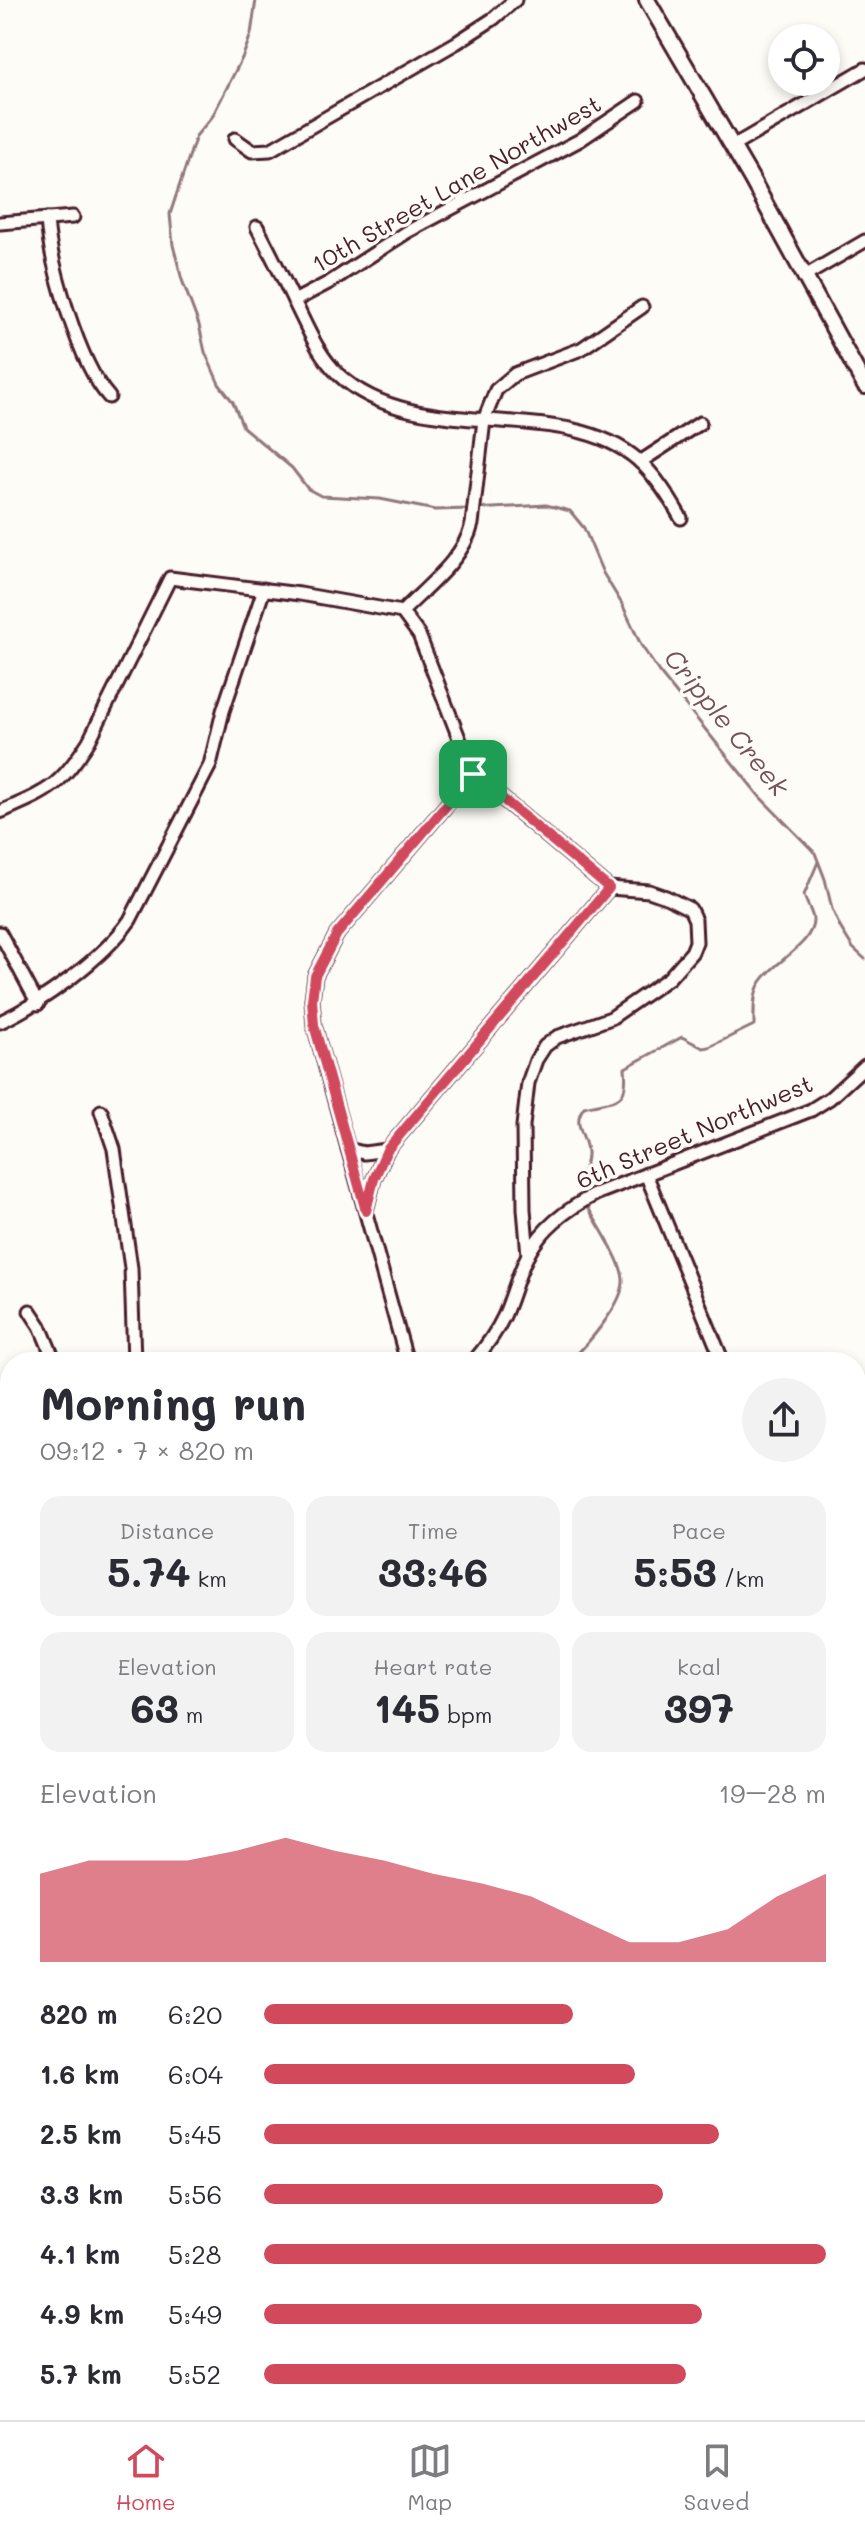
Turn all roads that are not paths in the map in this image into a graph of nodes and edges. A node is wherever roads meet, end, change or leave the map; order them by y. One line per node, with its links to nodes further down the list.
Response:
1 (515, 0): 5 (street)
2 (647, 0): 6 (main road)
3 (865, 69): 6 (street)
4 (638, 101): 13 (street, 10th Street Lane Northwest)
5 (235, 139)
6 (733, 146): 12 (main road)
7 (73, 217): 8 (street)
8 (47, 219): 9 (street); 16 (street)
9 (0, 223)
10 (257, 227): 13 (street)
11 (865, 241): 12 (street)
12 (805, 276): 15 (main road)
13 (294, 301): 17 (street)
14 (642, 307): 17 (street)
15 (865, 386)
16 (109, 397)
17 (484, 420): 19 (street); 22 (street)
18 (700, 423): 19 (street)
19 (640, 462): 20 (street)
20 (681, 518)
21 (264, 589): 22 (street); 24 (street); 27 (street)
22 (402, 612): 23 (street)
23 (473, 774): 25 (street); 31 (street)
24 (0, 812)
25 (609, 888): 32 (street); 35 (street)
26 (0, 933): 27 (street)
27 (38, 1004): 28 (street)
28 (0, 1022)
29 (865, 1066): 33 (street, 6th Street Northwest)
30 (101, 1111): 38 (street)
31 (348, 1149): 32 (street); 34 (street)
32 (387, 1150): 34 (street)
33 (646, 1174): 35 (street, 6th Street Northwest); 41 (street)
34 (366, 1211): 39 (street)
35 (528, 1255): 40 (street, 6th Street Northwest)
36 (30, 1311): 37 (street)
37 (51, 1352)
38 (134, 1352)
39 (404, 1352)
40 (481, 1352)
41 (719, 1352)

